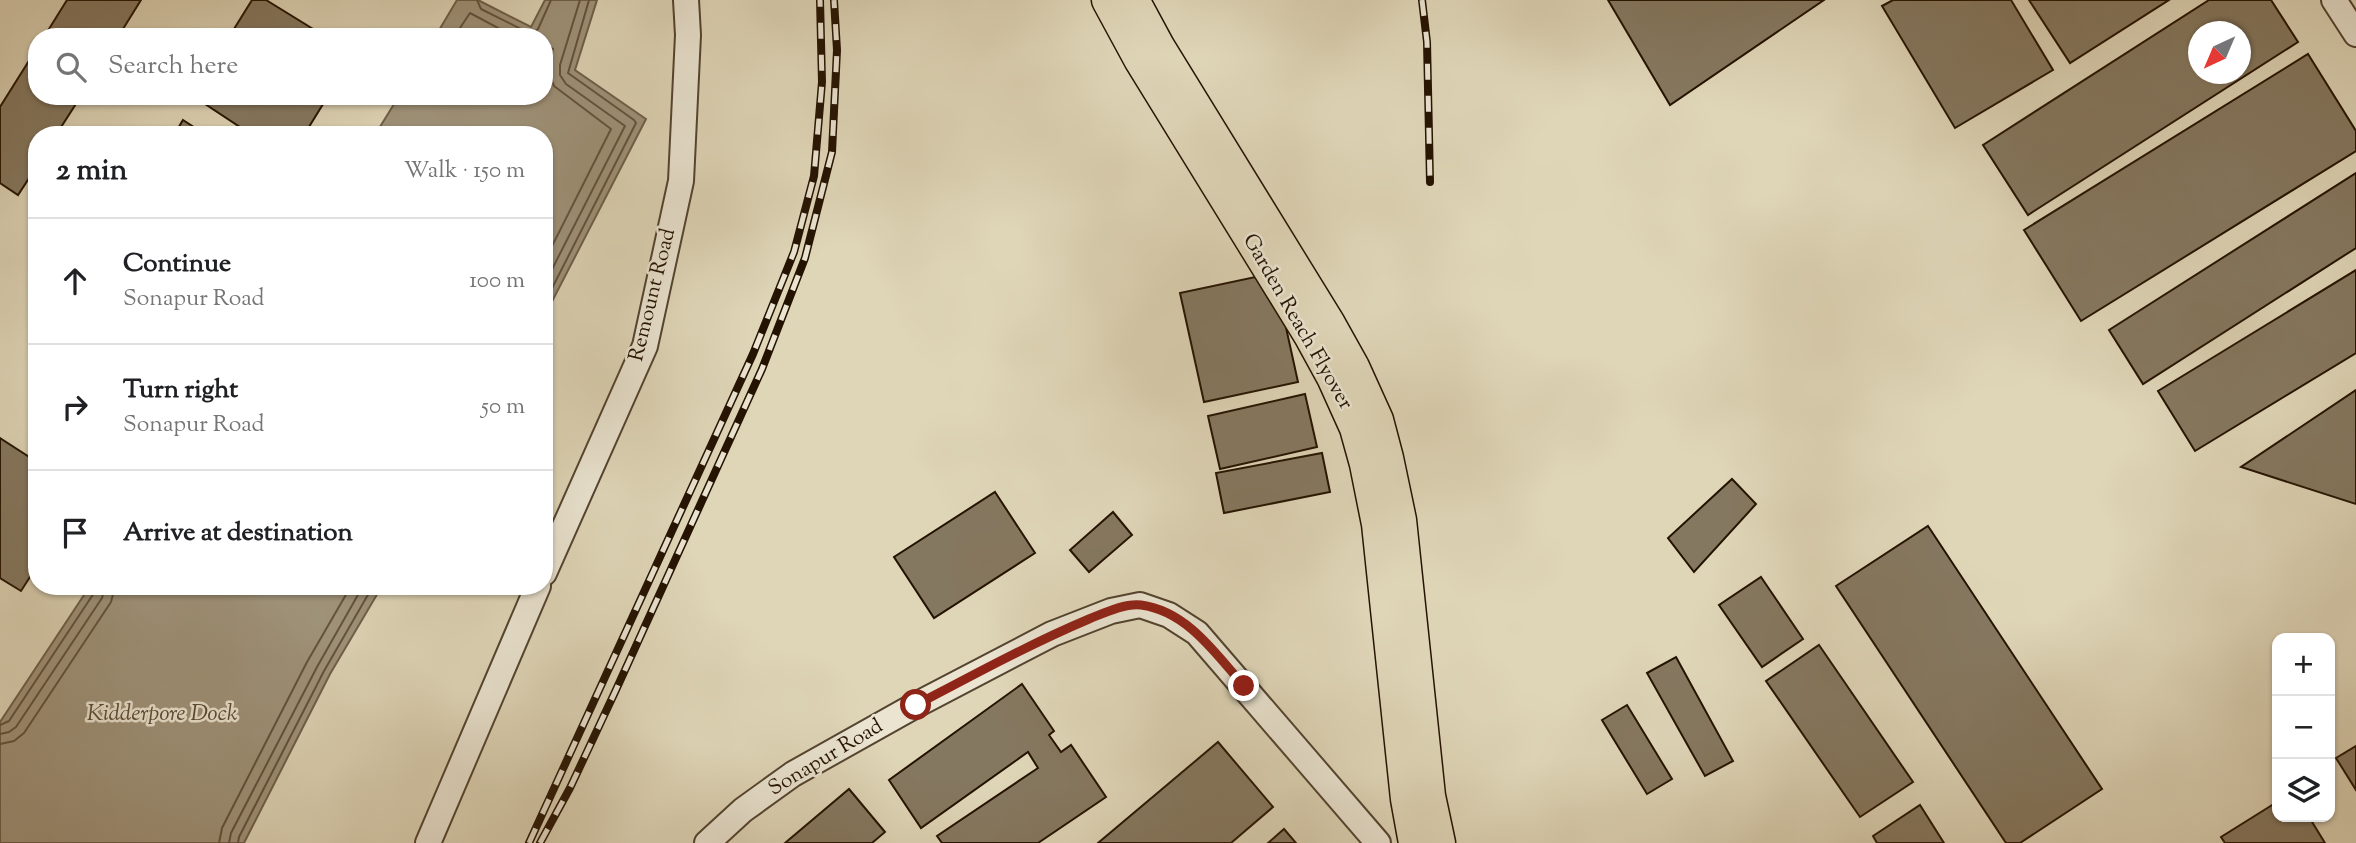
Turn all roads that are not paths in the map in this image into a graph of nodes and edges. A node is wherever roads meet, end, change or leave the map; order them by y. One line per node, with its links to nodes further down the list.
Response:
1 (686, 0): 6 (street, Remount Road)
2 (1108, 0): 11 (main road, Garden Reach Flyover)
3 (1133, 0): 12 (main road, Garden Reach Flyover)
4 (2334, 0): 5 (street)
5 (2356, 34)
6 (553, 553)
7 (534, 595): 8 (street)
8 (428, 843)
9 (707, 843): 10 (street, Sonapur Road)
10 (1378, 843)
11 (1415, 843)
12 (1438, 843)

